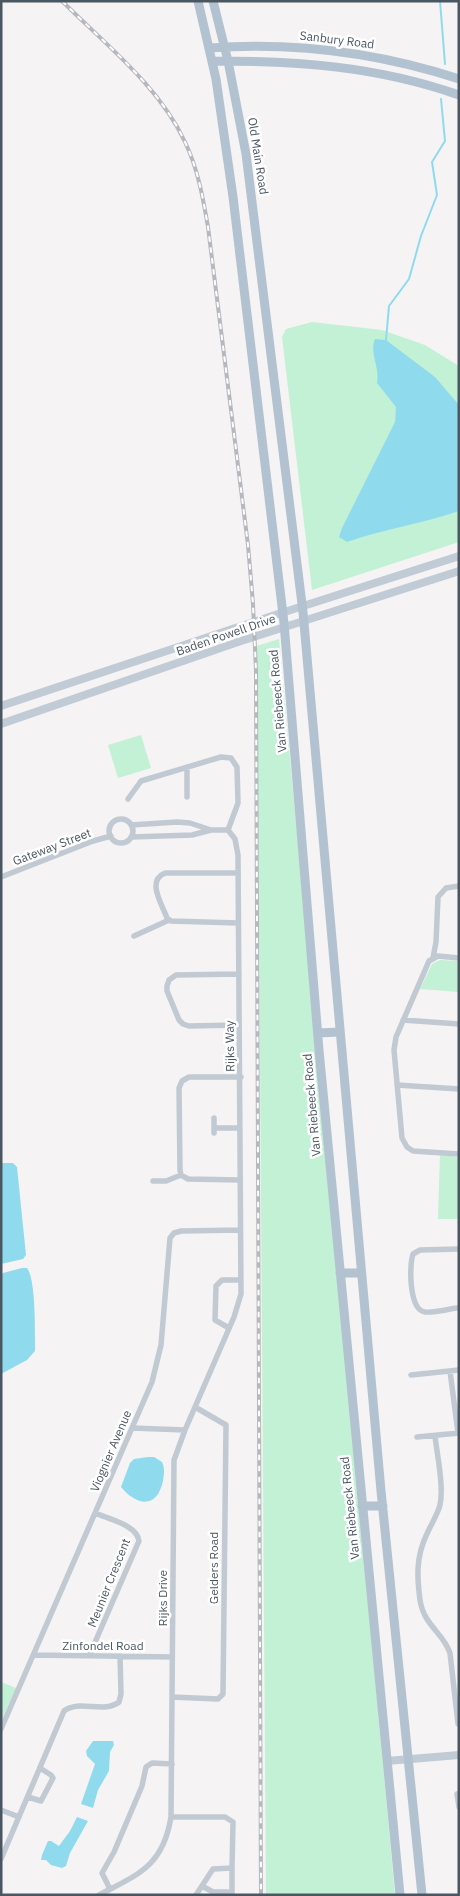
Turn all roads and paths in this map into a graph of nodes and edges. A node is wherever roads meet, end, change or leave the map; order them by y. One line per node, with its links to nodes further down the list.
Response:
1 (198, 1): 4 (main road)
2 (212, 1): 3 (main road, Old Main Road)
3 (224, 47): 4 (main road, Sanbury Road); 6 (main road, Old Main Road); 7 (main road, Sanbury Road)
4 (209, 48): 5 (main road)
5 (212, 61): 6 (main road, Sanbury Road); 36 (main road, Van Riebeeck Road)
6 (228, 61): 8 (main road, Sanbury Road); 35 (main road, Old Main Road)
7 (459, 79)
8 (459, 95)
9 (459, 556): 11 (main road, Baden Powell Drive)
10 (459, 571): 12 (main road, Baden Powell Drive)
11 (1, 706)
12 (1, 724)
13 (187, 767): 14 (street); 15 (street); 19 (street)
14 (187, 797)
15 (128, 799)
16 (164, 822): 17 (street); 18 (street); 21 (street)
17 (131, 825): 20 (street); 22 (street)
18 (211, 830): 19 (street); 21 (street)
19 (228, 830): 23 (street, Rijks Way)
20 (111, 836): 22 (street); 24 (street, Gateway Street)
21 (164, 836): 22 (street)
22 (131, 837)
23 (238, 873): 26 (street); 27 (street, Rijks Way)
24 (1, 877)
25 (459, 886): 29 (street)
26 (169, 920): 27 (street); 28 (street)
27 (238, 923): 31 (street, Rijks Way)
28 (134, 936)
29 (433, 958): 30 (street); 32 (street)
30 (459, 958)
31 (239, 974): 34 (street, Rijks Way); 34 (street)
32 (404, 1020): 33 (street); 38 (street)
33 (459, 1024)
34 (239, 1025): 37 (street, Rijks Way)
35 (340, 1032): 36 (main road); 49 (main road)
36 (318, 1033): 48 (main road, Van Riebeeck Road)
37 (240, 1077): 41 (street, Rijks Way); 43 (street)
38 (397, 1085): 39 (street); 42 (street)
39 (459, 1089)
40 (214, 1118): 41 (street)
41 (240, 1128): 44 (street, Rijks Way)
42 (459, 1154)
43 (181, 1175): 44 (street); 45 (street)
44 (240, 1180): 46 (street, Rijks Way)
45 (153, 1181)
46 (240, 1230): 50 (street, Rijks Way); 57 (street, Viognier Avenue)
47 (459, 1249): 51 (street)
48 (340, 1273): 49 (main road); 62 (main road, Van Riebeeck Road)
49 (361, 1273): 63 (main road)
50 (241, 1280): 52 (street, Rijks Drive); 52 (street)
51 (457, 1308)
52 (229, 1328): 56 (street, Rijks Drive)
53 (459, 1370): 54 (street)
54 (450, 1371): 55 (street); 59 (street)
55 (411, 1375)
56 (195, 1406): 58 (street, Rijks Drive); 70 (street, Gelders Road)
57 (132, 1428): 58 (street); 64 (street, Viognier Avenue)
58 (185, 1430): 68 (street, Rijks Drive)
59 (458, 1433): 60 (street)
60 (435, 1436): 61 (street); 69 (street)
61 (417, 1437)
62 (362, 1506): 63 (main road); 75 (main road, Van Riebeeck Road)
63 (382, 1506): 74 (main road)
64 (95, 1513): 65 (street, Viognier Avenue); 66 (street, Meunier Crescent)
65 (34, 1655): 66 (street, Zinfondel Road); 72 (street, Viognier Avenue)
66 (89, 1656): 67 (street, Zinfondel Road)
67 (120, 1656): 68 (street, Zinfondel Road); 77 (street)
68 (172, 1657): 70 (street, Rijks Drive)
69 (456, 1683): 71 (street)
70 (172, 1697): 76 (street, Rijks Drive)
71 (458, 1724)
72 (1, 1729)
73 (459, 1755): 74 (main road)
74 (408, 1760): 75 (main road); 92 (main road)
75 (387, 1761): 91 (main road, Van Riebeeck Road)
76 (172, 1764): 83 (street, Rijks Drive); 87 (street)
77 (40, 1768): 79 (street); 79 (street)
78 (457, 1794): 80 (street)
79 (28, 1797): 82 (street)
80 (459, 1807)
81 (1, 1810): 82 (street)
82 (19, 1817): 84 (street)
83 (171, 1818): 85 (street); 87 (street, Rijks Drive)
84 (1, 1859)
85 (232, 1868): 86 (street); 90 (street)
86 (202, 1886): 89 (street); 90 (street)
87 (110, 1889): 88 (street, Rijks Drive)
88 (99, 1895)
89 (196, 1895)
90 (232, 1895)
91 (400, 1895)
92 (422, 1895)

